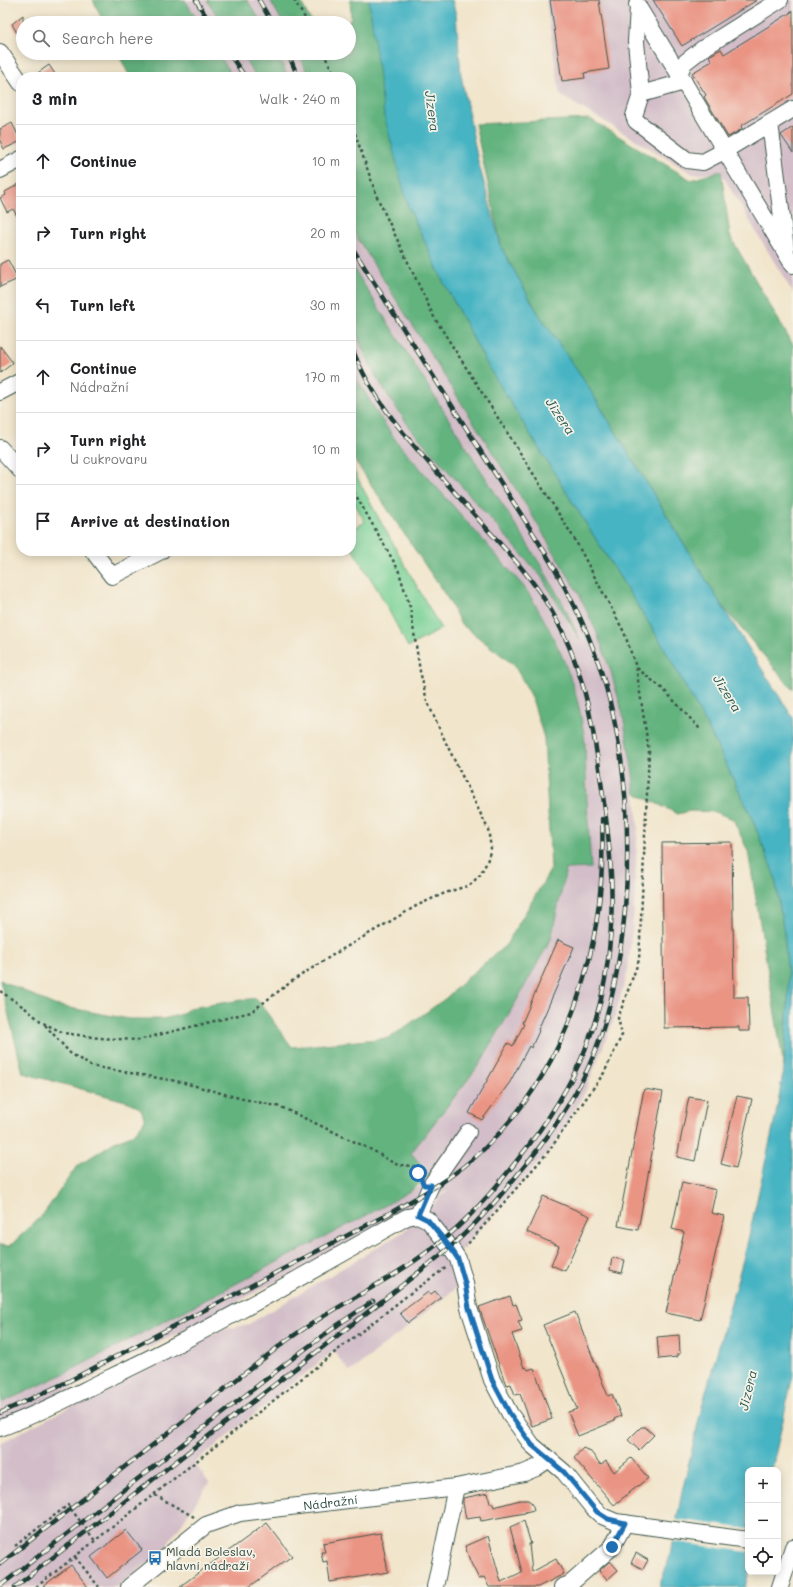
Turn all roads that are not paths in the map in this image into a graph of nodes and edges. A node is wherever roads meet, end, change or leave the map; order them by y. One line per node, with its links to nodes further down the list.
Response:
1 (780, 0): 5 (street)
2 (636, 3): 5 (street); 6 (street)
3 (0, 52): 4 (street)
4 (16, 75)
5 (681, 78): 6 (street); 9 (street)
6 (641, 94): 9 (street)
7 (793, 109): 8 (street)
8 (770, 123): 9 (street); 12 (street)
9 (724, 151): 12 (street)
10 (16, 162): 11 (street)
11 (0, 170)
12 (790, 259)
13 (16, 384): 14 (street)
14 (0, 392)
15 (0, 448): 16 (street)
16 (16, 466)
17 (97, 556): 18 (street)
18 (151, 556)
19 (468, 1132): 20 (street)
20 (418, 1215): 21 (street); 22 (street)
21 (0, 1428)
22 (549, 1458): 23 (street, Nádražní); 24 (street)
23 (456, 1487): 29 (street, Nádražní); 30 (street)
24 (625, 1523): 25 (street); 28 (street)
25 (745, 1540)
26 (781, 1545): 27 (street)
27 (793, 1547): 31 (street)
28 (567, 1586)
29 (129, 1587)
30 (435, 1587)
31 (780, 1587)

